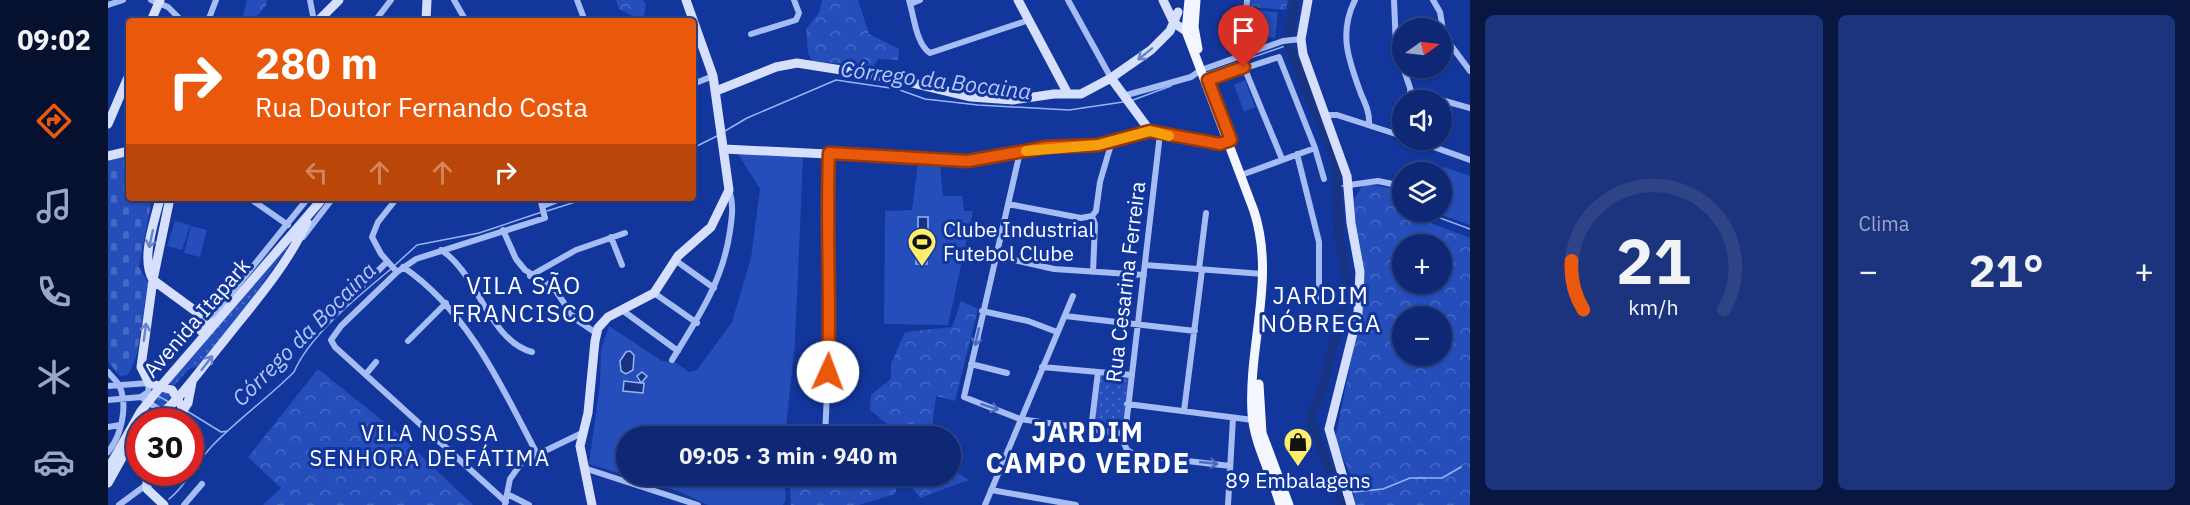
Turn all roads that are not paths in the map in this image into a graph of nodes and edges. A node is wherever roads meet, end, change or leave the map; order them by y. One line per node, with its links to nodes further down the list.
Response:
1 (123, 0): 24 (street)
2 (216, 0): 28 (street)
3 (309, 0): 29 (street)
4 (339, 0): 30 (street)
5 (391, 0): 31 (street)
6 (427, 0): 32 (street)
7 (454, 0): 33 (street)
8 (576, 0): 34 (street)
9 (686, 0): 35 (street)
10 (795, 0): 40 (street)
11 (920, 0): 23 (street)
12 (1018, 0): 36 (street)
13 (1068, 0): 48 (street)
14 (1163, 0): 25 (street); 37 (street)
15 (1189, 0): 25 (main road)
16 (1196, 0): 41 (main road)
17 (1247, 0): 43 (street)
18 (1308, 0): 42 (street)
19 (1355, 0): 60 (street)
20 (1394, 0): 51 (street)
21 (1433, 0): 45 (street)
22 (157, 1): 26 (street); 27 (street)
23 (909, 2): 36 (street)
24 (108, 5)
25 (1182, 13): 37 (street); 39 (main road); 41 (main road)
26 (152, 18)
27 (178, 18)
28 (209, 18)
29 (315, 18)
30 (319, 18)
31 (377, 18)
32 (426, 18)
33 (464, 18)
34 (584, 18)
35 (692, 18)
36 (1029, 20): 53 (street)
37 (1174, 23): 39 (street); 48 (street, one-way to 48)
38 (696, 28): 47 (street)
39 (1186, 31): 46 (main road)
40 (751, 34)
41 (1195, 39): 46 (main road)
42 (1298, 40): 43 (street); 57 (street)
43 (1243, 56): 46 (street)
44 (1244, 67): 46 (street); 67 (street); 74 (street)
45 (1470, 71)
46 (1204, 74): 54 (street); 64 (main road)
47 (713, 76): 50 (street); 52 (street)
48 (1111, 78): 53 (street); 54 (street)
49 (126, 82): 59 (street)
50 (696, 83)
51 (1410, 90)
52 (716, 92): 53 (street); 66 (street)
53 (1068, 94)
54 (1126, 99): 58 (street)
55 (1452, 103): 56 (street)
56 (1470, 108)
57 (1324, 115): 60 (street); 78 (street)
58 (1143, 122): 61 (street); 62 (street)
59 (108, 123)
60 (1369, 125): 63 (street)
61 (1135, 133): 62 (street); 65 (street)
62 (1155, 133): 64 (street); 107 (street, Rua Cesarina Ferreira)
63 (1392, 133)
64 (1229, 140): 76 (main road); 112 (main road)
65 (1112, 141): 70 (street); 95 (street)
66 (724, 147): 71 (street); 80 (street)
67 (1315, 148): 72 (street); 77 (street)
68 (1448, 150): 75 (street)
69 (126, 152): 73 (street)
70 (1020, 152): 71 (street); 90 (street)
71 (829, 153): 163 (street)
72 (1298, 154): 74 (street); 119 (street)
73 (108, 156)
74 (1282, 159): 76 (street)
75 (1470, 160)
76 (1244, 174): 192 (main road)
77 (1324, 179)
78 (1349, 184): 79 (street); 193 (street)
79 (1392, 184)
80 (729, 190): 104 (street); 116 (street)
81 (161, 201): 91 (street)
82 (168, 201): 91 (street)
83 (253, 201): 96 (street)
84 (306, 201): 96 (street)
85 (321, 201): 94 (street, Avenida Itapark)
86 (331, 201): 101 (street)
87 (395, 201): 108 (street)
88 (541, 201): 92 (street)
89 (558, 201): 92 (street)
90 (1008, 204): 95 (street); 102 (street)
91 (163, 210): 103 (street, one-way to 103); 105 (street)
92 (545, 212): 97 (street)
93 (1206, 213): 110 (street)
94 (309, 216): 101 (street); 134 (street, Avenida Itapark)
95 (1092, 216): 111 (street)
96 (288, 225): 124 (street)
97 (503, 230): 100 (street); 113 (street)
98 (625, 233): 99 (street)
99 (611, 237): 106 (street); 113 (street)
100 (441, 250): 109 (street); 133 (street)
101 (288, 256): 144 (street, one-way to 101)
102 (996, 256): 111 (street); 122 (street)
103 (147, 259): 105 (street); 115 (street)
104 (675, 260): 116 (street); 117 (street)
105 (156, 265): 115 (street)
106 (622, 265)
107 (1145, 265): 110 (street); 114 (street, Rua Cesarina Ferreira)
108 (392, 267): 109 (street); 125 (street); 142 (street)
109 (404, 267): 120 (street)
110 (1200, 270): 112 (street); 128 (street)
111 (1093, 272): 114 (street)
112 (1263, 274): 161 (main road)
113 (530, 276): 130 (street)
114 (1144, 276): 127 (street, Rua Cesarina Ferreira)
115 (153, 280): 124 (street); 145 (street, one-way to 115)
116 (714, 288): 126 (street)
117 (654, 293): 121 (street); 126 (street)
118 (1073, 296): 123 (street)
119 (1318, 300)
120 (446, 303): 131 (street); 171 (street)
121 (622, 310): 130 (street); 132 (street)
122 (982, 311): 129 (street); 137 (street, one-way to 137)
123 (1065, 316): 127 (street); 129 (street)
124 (208, 321): 134 (street)
125 (325, 322)
126 (698, 323): 132 (street)
127 (1137, 325): 128 (street); 143 (street, Rua Cesarina Ferreira)
128 (1195, 331): 158 (street)
129 (1057, 332): 138 (street)
130 (596, 333): 166 (street)
131 (408, 341)
132 (678, 351): 135 (street)
133 (532, 352)
134 (183, 359): 147 (street, Avenida Itapark)
135 (672, 360)
136 (376, 362): 142 (street)
137 (971, 363): 141 (street); 160 (street, one-way to 160)
138 (1042, 367): 140 (street); 160 (street)
139 (108, 372): 146 (street)
140 (1098, 372): 143 (street); 165 (street)
141 (1007, 373)
142 (366, 374): 181 (street)
143 (1132, 375): 153 (street, Rua Cesarina Ferreira)
144 (192, 382): 152 (street); 157 (street)
145 (149, 383): 146 (street); 147 (street); 150 (street)
146 (120, 385): 148 (street); 149 (street)
147 (162, 385): 150 (street, Avenida Itapark); 152 (street)
148 (108, 386)
149 (123, 399): 150 (street); 151 (street); 162 (street)
150 (145, 399): 154 (street); 173 (street, Avenida Itapark)
151 (108, 400)
152 (177, 400): 155 (street); 156 (street)
153 (1127, 404): 158 (street); 167 (street, Rua Cesarina Ferreira)
154 (155, 408)
155 (168, 408)
156 (183, 408)
157 (185, 408)
158 (1184, 411): 159 (street)
159 (1233, 418): 161 (street); 172 (street)
160 (1020, 419): 165 (street); 179 (street)
161 (1253, 420): 191 (main road)
162 (120, 425): 164 (street); 169 (street)
163 (825, 426)
164 (108, 427)
165 (1091, 429): 167 (street)
166 (582, 433): 171 (street); 174 (street)
167 (1124, 434): 172 (street, one-way to 172)
168 (126, 451): 173 (street)
169 (108, 452)
170 (126, 452): 175 (street)
171 (537, 454): 180 (street)
172 (1230, 466): 190 (street)
173 (109, 467)
174 (584, 468): 186 (street); 187 (street)
175 (108, 483)
176 (145, 486): 182 (street)
177 (146, 486): 183 (street)
178 (200, 486): 184 (street)
179 (991, 490): 188 (street); 189 (street)
180 (507, 494): 181 (street); 185 (street)
181 (505, 503)
182 (119, 505)
183 (164, 505)
184 (184, 505)
185 (530, 505)
186 (592, 505)
187 (698, 505)
188 (985, 505)
189 (1076, 505)
190 (1228, 505)
191 (1280, 505)
192 (1289, 505)
193 (1351, 505)

